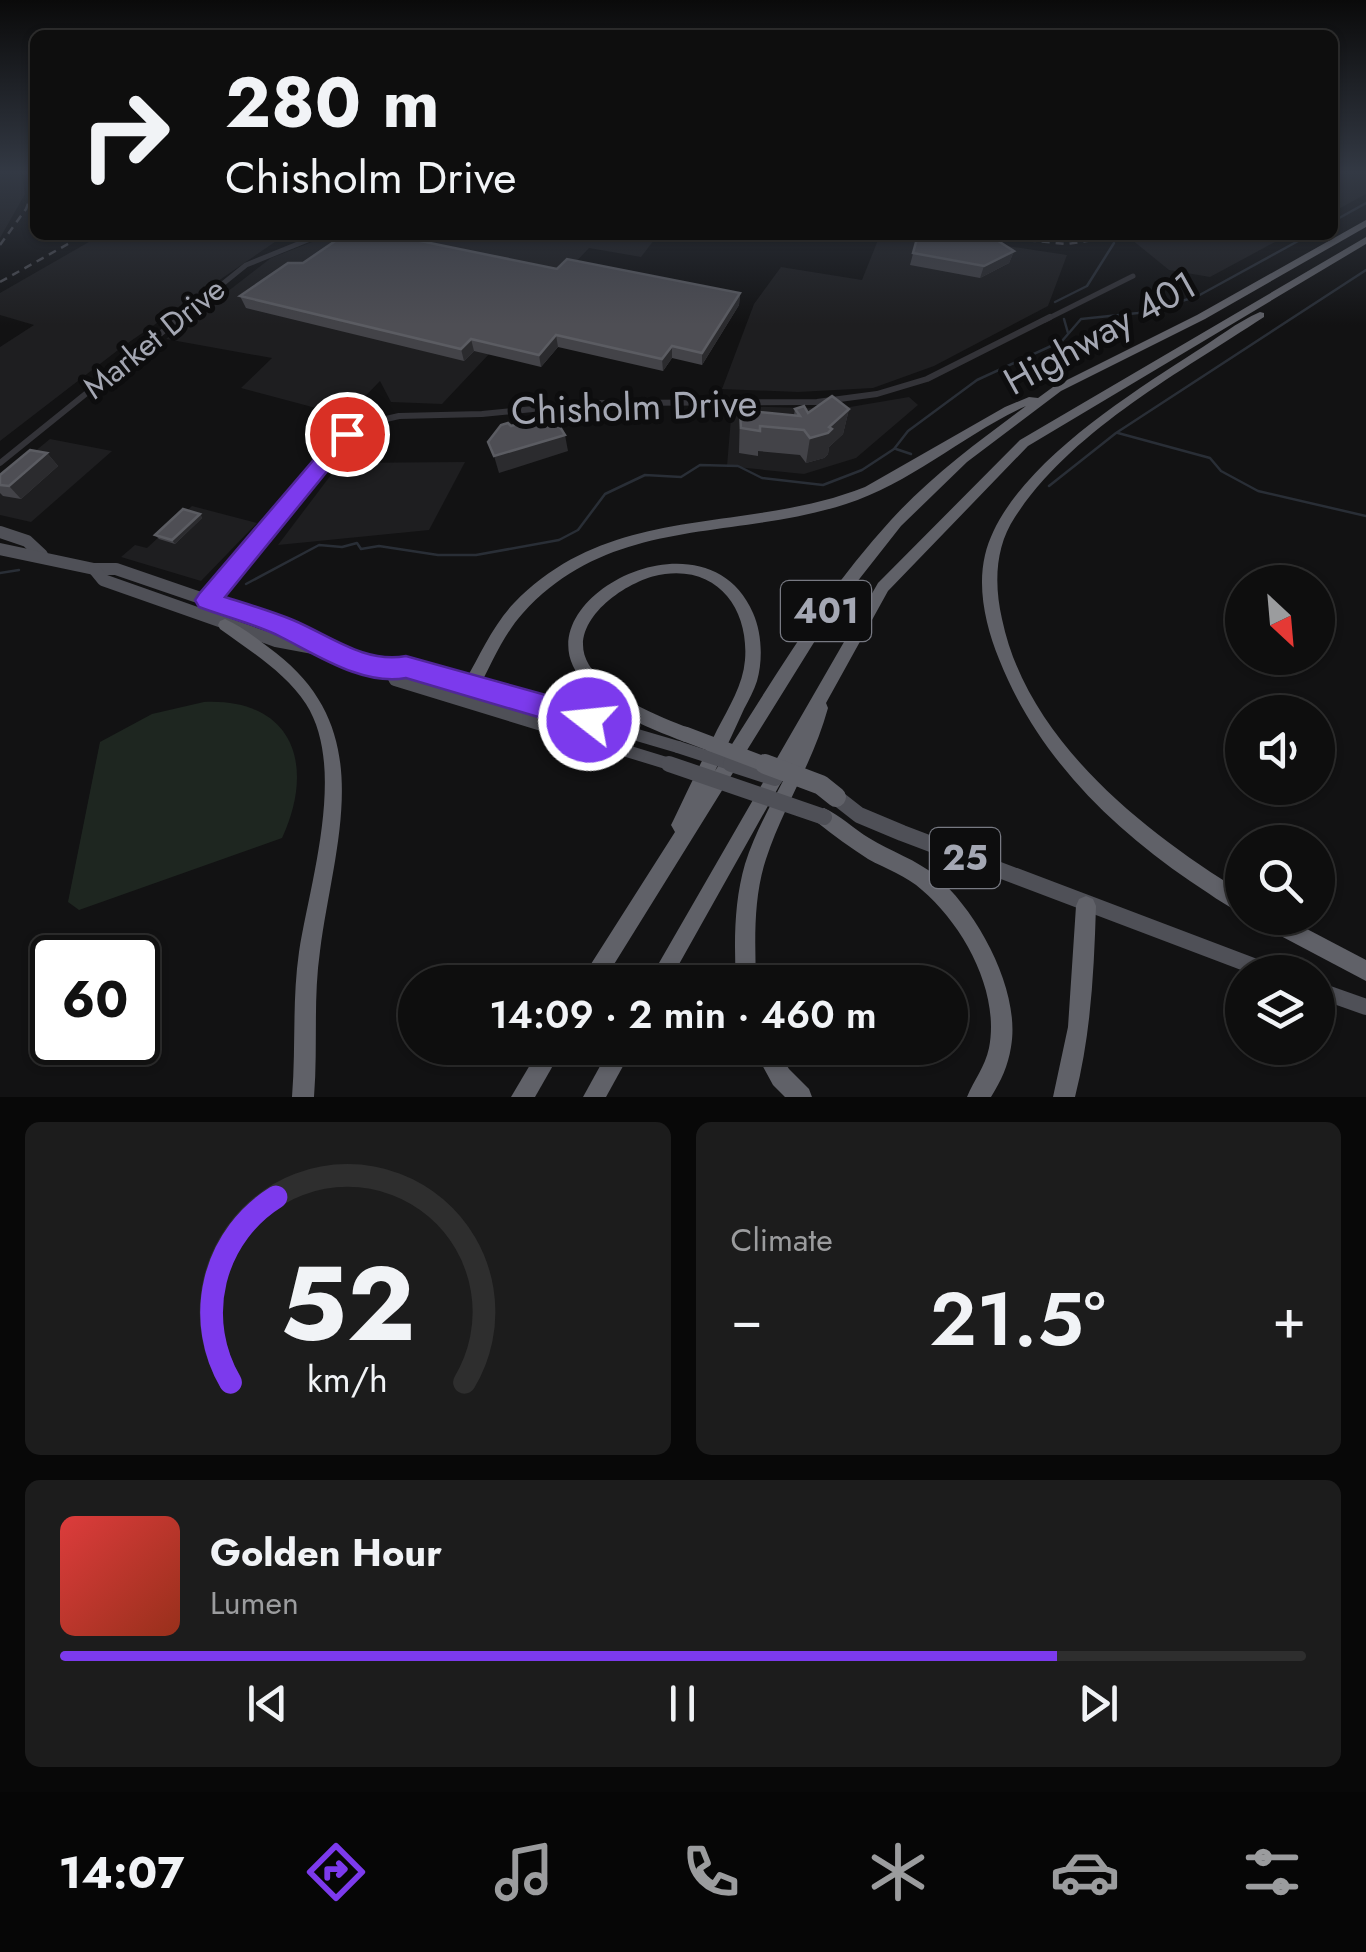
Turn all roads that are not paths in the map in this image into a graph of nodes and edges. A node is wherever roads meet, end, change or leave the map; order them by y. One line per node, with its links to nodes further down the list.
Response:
1 (1366, 223): 2 (highway, Highway 401 / 401)
2 (1338, 239)
3 (308, 240): 9 (street, Market Drive)
4 (1336, 240): 8 (highway, Highway 401 / 401)
5 (1366, 240): 7 (highway, Highway 401 / 401)
6 (1132, 276): 14 (street, Chisholm Drive)
7 (1294, 285): 20 (highway, Highway 401 / 401); 26 (highway)
8 (1057, 389): 19 (highway); 25 (highway, Highway 401 / 401)
9 (0, 463)
10 (0, 532): 12 (main road, 25)
11 (0, 549): 12 (main road, 25)
12 (42, 555): 13 (main road, 25)
13 (94, 569): 14 (main road, 25); 15 (main road, 25)
14 (207, 600): 15 (street, Chisholm Drive); 17 (main road, 25)
15 (196, 614): 16 (main road, 25)
16 (225, 625): 17 (main road, 25); 39 (highway)
17 (324, 650): 18 (main road, 25)
18 (390, 670): 19 (main road, 25); 24 (main road, 25, bridge)
19 (471, 686): 21 (main road, 25)
20 (823, 692): 31 (highway, Highway 401 / 401); 32 (highway)
21 (682, 741): 22 (highway, bridge); 25 (highway)
22 (836, 797): 23 (main road, 25)
23 (859, 815): 24 (main road, 25); 27 (main road, 25)
24 (824, 817): 43 (highway)
25 (651, 882): 30 (highway, Highway 401 / 401)
26 (1225, 893)
27 (1086, 906): 29 (main road, 25); 44 (highway)
28 (1299, 935): 33 (highway)
29 (1225, 956)
30 (601, 965)
31 (668, 965)
32 (745, 965)
33 (1366, 971)
34 (1335, 996): 35 (main road)
35 (1366, 1007)
36 (542, 1065): 40 (highway)
37 (612, 1065): 41 (highway)
38 (774, 1065): 42 (highway)
39 (303, 1097)
40 (522, 1097)
41 (594, 1097)
42 (801, 1097)
43 (978, 1097)
44 (1064, 1097)

